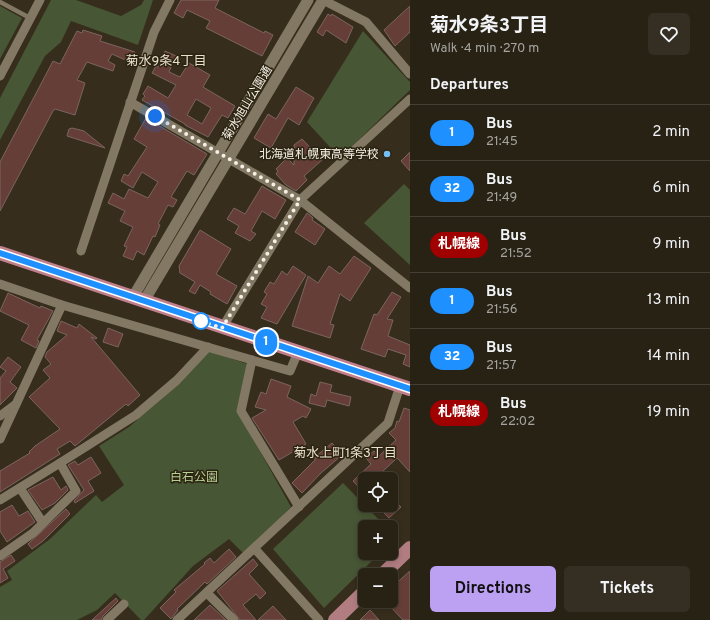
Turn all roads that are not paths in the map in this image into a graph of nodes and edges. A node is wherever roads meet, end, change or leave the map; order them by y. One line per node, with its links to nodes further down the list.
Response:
1 (40, 0): 6 (street)
2 (170, 0): 10 (street)
3 (308, 0): 11 (street, 菊水旭山公園通)
4 (323, 0): 7 (street); 12 (street, 菊水旭山公園通)
5 (0, 2): 6 (lane)
6 (30, 18): 8 (street)
7 (410, 74)
8 (0, 76)
9 (410, 98): 13 (street)
10 (130, 102): 11 (street); 14 (street)
11 (218, 153): 12 (street); 18 (street, 菊水旭山公園通)
12 (228, 160): 13 (street); 18 (street, 菊水旭山公園通)
13 (300, 200): 17 (street); 20 (street)
14 (81, 251)
15 (0, 253): 18 (highway)
16 (0, 284): 19 (street)
17 (410, 288)
18 (138, 299): 20 (highway)
19 (62, 305): 21 (street); 25 (street)
20 (222, 328): 22 (highway)
21 (208, 347): 23 (street); 28 (street)
22 (298, 352): 23 (street); 24 (highway)
23 (252, 360): 31 (street)
24 (405, 388): 31 (street)
25 (17, 403): 26 (street); 27 (street)
26 (0, 416)
27 (0, 439)
28 (60, 463): 29 (street); 32 (street)
29 (20, 488): 30 (street); 32 (street)
30 (0, 500)
31 (299, 507): 34 (street)
32 (43, 523): 35 (street)
33 (410, 548): 36 (main road)
34 (255, 549): 37 (street); 43 (street)
35 (0, 556)
36 (389, 568)
37 (207, 592): 41 (street); 42 (street)
38 (358, 598): 44 (main road)
39 (124, 604): 40 (street)
40 (107, 620)
41 (177, 620)
42 (234, 620)
43 (319, 620)
44 (335, 620)

